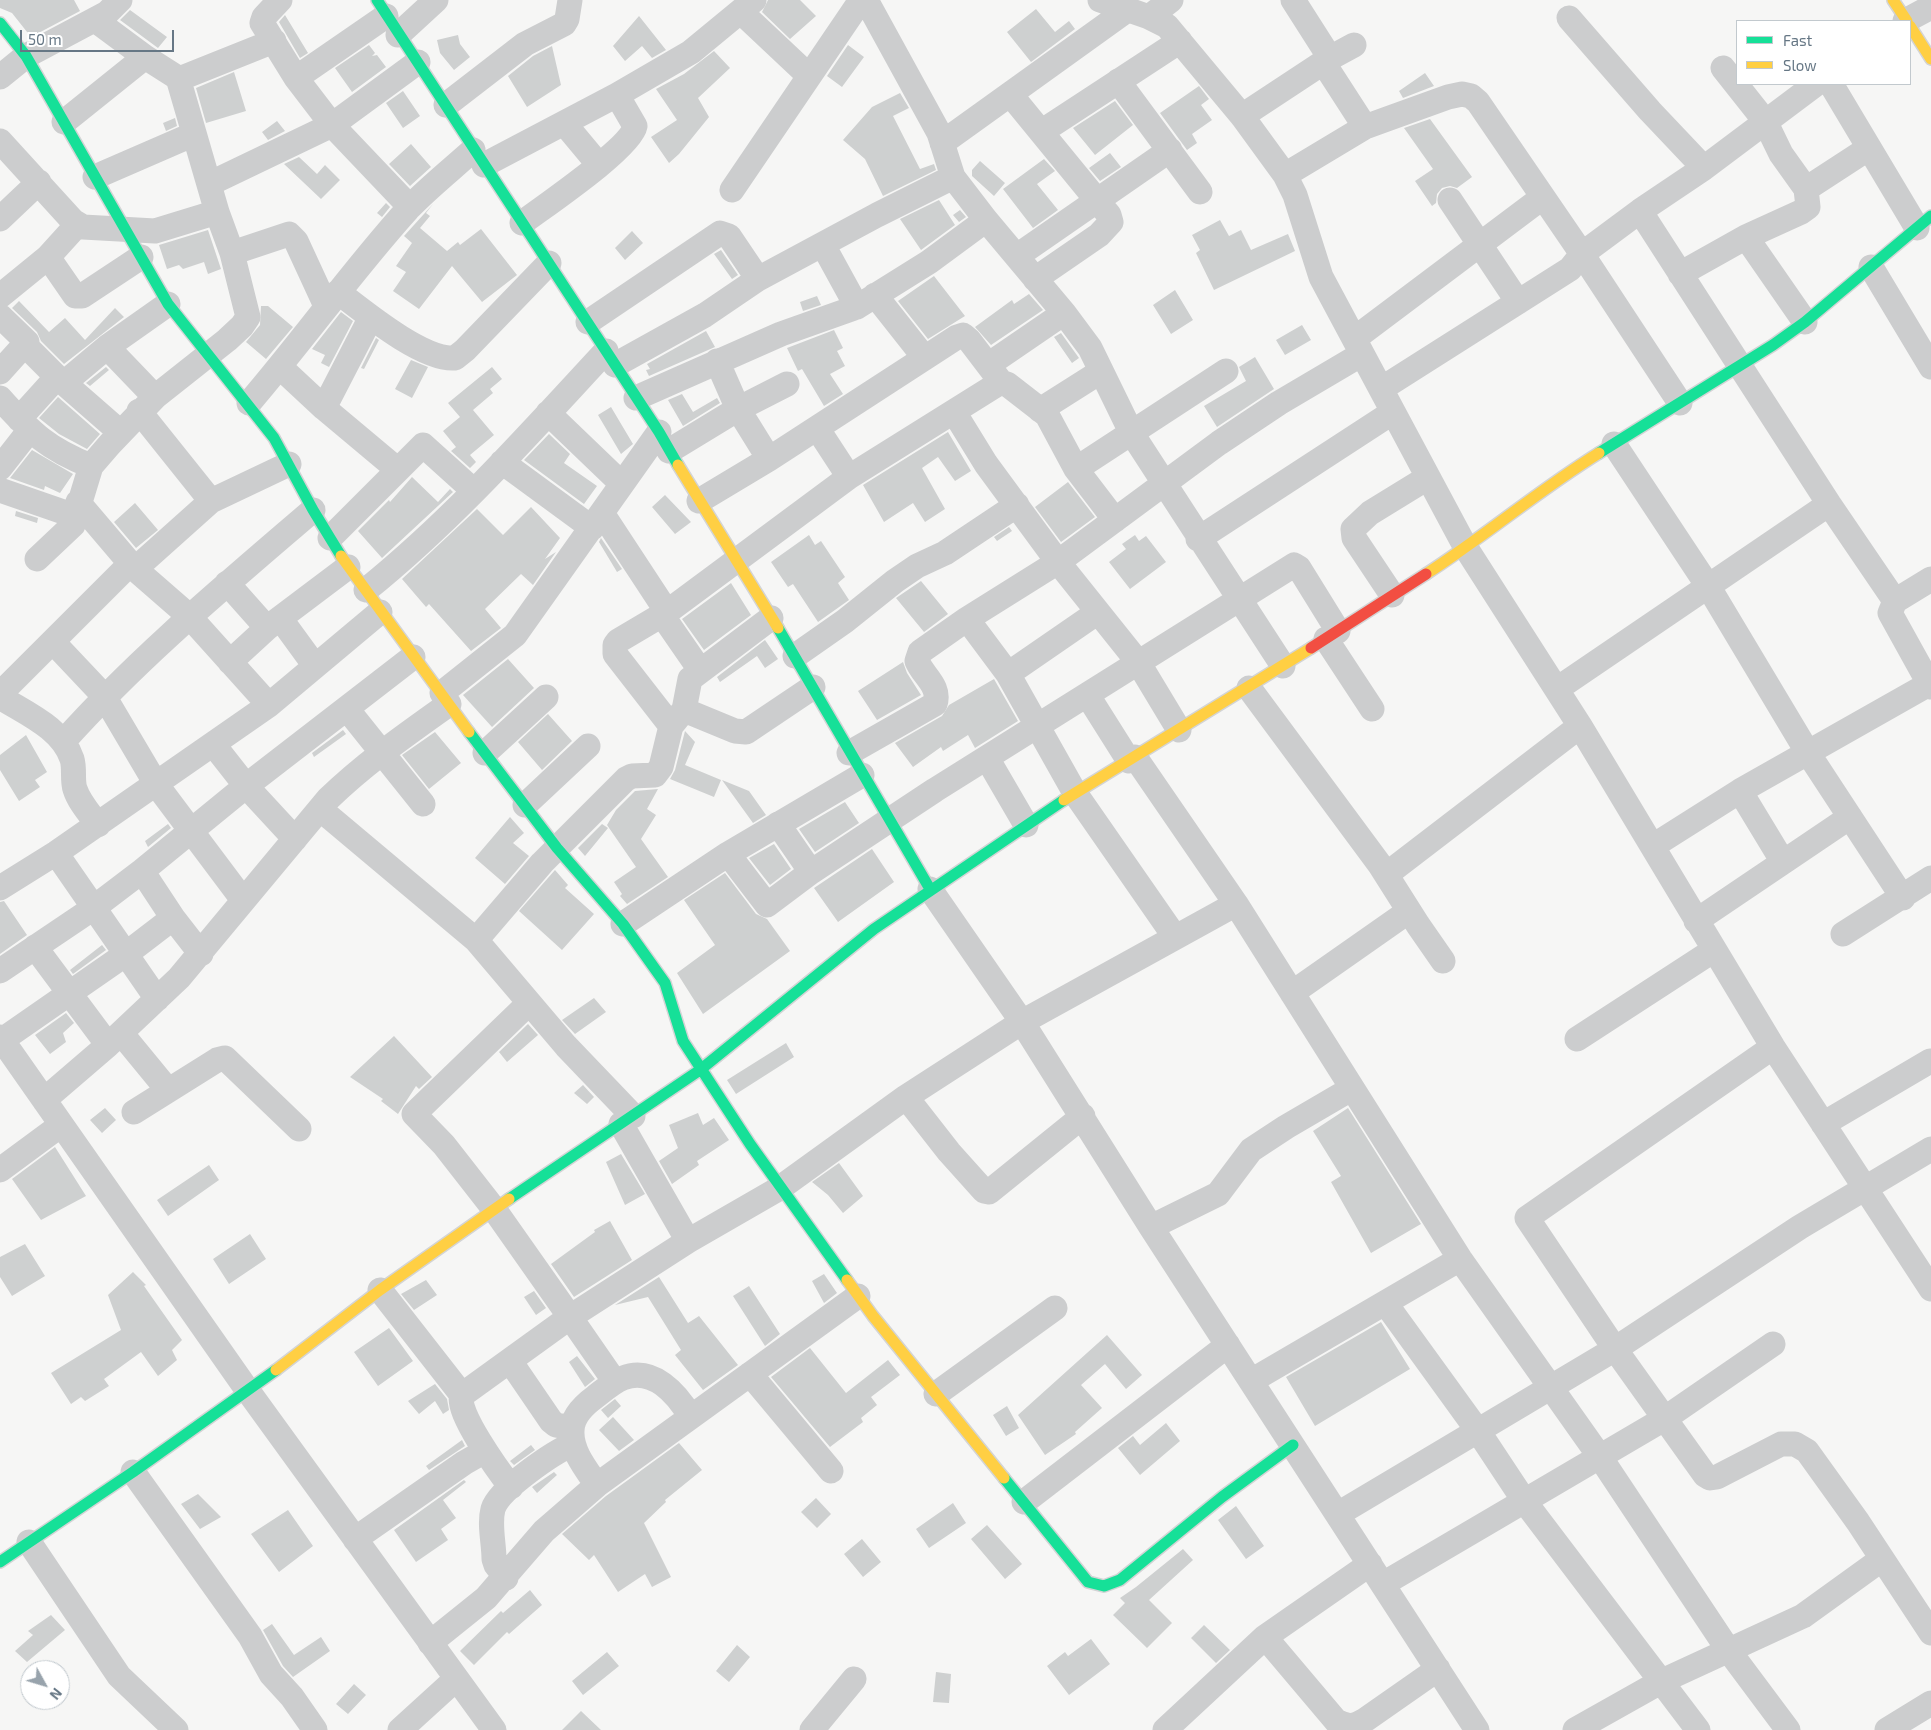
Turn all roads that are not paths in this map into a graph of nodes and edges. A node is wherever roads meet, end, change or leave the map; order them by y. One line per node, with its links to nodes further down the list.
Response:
1 (120, 0): 16 (street)
2 (280, 0): 19 (street)
3 (436, 0): 13 (street)
4 (570, 0): 39 (street)
5 (861, 0): 29 (street)
6 (866, 0): 49 (street)
7 (1101, 0): 12 (street)
8 (1171, 0): 12 (street)
9 (1293, 0): 25 (street)
10 (747, 6): 29 (street); 38 (street)
11 (1931, 7): 15 (street)
12 (1138, 13): 20 (street); 37 (street)
13 (387, 17): 26 (street); 31 (street)
14 (1568, 18): 54 (street)
15 (1904, 18)
16 (95, 20): 22 (street); 23 (street)
17 (0, 23): 22 (street)
18 (1911, 29): 24 (street)
19 (274, 41): 30 (street); 31 (street)
20 (1180, 41): 32 (street); 40 (street)
21 (1354, 46): 25 (street)
22 (26, 56): 28 (street); 42 (street)
23 (145, 57): 30 (street); 42 (street)
24 (1931, 59)
25 (1326, 60): 40 (street); 45 (street)
26 (418, 62): 39 (street); 44 (street)
27 (1723, 68): 33 (street)
28 (0, 76)
29 (808, 76): 61 (street)
30 (178, 78): 47 (street)
31 (296, 78): 44 (street)
32 (1118, 80): 46 (street); 51 (street)
33 (1736, 84)
34 (1736, 85): 41 (street)
35 (1815, 85): 41 (street)
36 (1832, 85): 50 (street)
37 (1010, 94): 46 (street); 49 (street)
38 (617, 95): 43 (street); 53 (street)
39 (446, 106): 52 (street)
40 (1242, 116): 55 (street)
41 (1765, 121): 54 (street); 60 (street)
42 (64, 122): 56 (street)
43 (564, 123): 52 (street); 53 (street)
44 (332, 125): 59 (street); 66 (street)
45 (1366, 127): 55 (street); 63 (street)
46 (1041, 132): 64 (street)
47 (194, 134): 56 (street); 59 (street)
48 (0, 141): 58 (street)
49 (942, 143): 57 (street)
50 (1869, 148): 60 (street); 71 (street)
51 (1170, 150): 62 (street); 64 (street)
52 (479, 158): 66 (street); 72 (street)
53 (599, 165): 72 (street)
54 (1704, 168): 67 (street)
55 (1285, 175): 100 (street)
56 (95, 176): 74 (street)
57 (954, 177): 70 (street); 76 (street)
58 (39, 182): 69 (street); 73 (street)
59 (209, 184): 68 (street)
60 (1806, 189): 75 (street)
61 (732, 190)
62 (1200, 192)
63 (1543, 197): 77 (street); 79 (street)
64 (1097, 200): 80 (street); 86 (street)
65 (1450, 200): 77 (street)
66 (410, 207): 89 (street)
67 (1640, 211): 79 (street); 85 (street)
68 (217, 212): 74 (street); 78 (street)
69 (0, 219)
70 (986, 220): 80 (street); 90 (street)
71 (1924, 222): 84 (street)
72 (522, 223): 83 (street)
73 (77, 225): 74 (street); 81 (street)
74 (125, 230): 82 (street)
75 (1746, 237): 85 (street); 97 (street)
76 (822, 244): 87 (street); 90 (street)
77 (1481, 244): 91 (street); 100 (street)
78 (232, 253): 89 (street); 101 (street)
79 (1582, 254): 91 (street); 119 (street)
80 (1017, 256): 86 (street)
81 (48, 257): 82 (street); 88 (street)
82 (141, 257): 92 (street)
83 (549, 263): 95 (street); 96 (street)
84 (1871, 266): 97 (street); 107 (street)
85 (1680, 274): 105 (street)
86 (1035, 279): 93 (street)
87 (758, 280): 96 (street); 103 (street)
88 (0, 296)
89 (332, 299): 95 (street); 106 (street)
90 (866, 301): 102 (street); 104 (street)
91 (1518, 302): 114 (street)
92 (168, 304): 99 (street); 101 (street)
93 (1064, 313): 110 (street); 111 (street)
94 (0, 316): 98 (street)
95 (371, 317): 120 (street)
96 (588, 322): 103 (street)
97 (1805, 322): 105 (street)
98 (25, 345): 109 (street); 112 (street)
99 (107, 347): 112 (street); 118 (street)
100 (1358, 347): 114 (street); 142 (street)
101 (207, 354): 117 (street); 118 (street)
102 (924, 357): 111 (street); 127 (street)
103 (611, 358): 116 (street); 125 (street)
104 (717, 361): 116 (street); 121 (street)
105 (1741, 366): 119 (street); 147 (street)
106 (280, 367): 117 (street); 120 (street)
107 (1931, 367)
108 (1226, 371): 129 (street)
109 (0, 372)
110 (1100, 372): 122 (street); 129 (street)
111 (995, 373): 122 (street); 123 (street)
112 (60, 380): 126 (street); 128 (street)
113 (787, 384): 121 (street)
114 (1381, 389): 124 (street)
115 (0, 398): 126 (street)
116 (636, 398): 130 (street)
117 (249, 403): 134 (street)
118 (147, 404): 128 (street); 145 (street)
119 (1680, 404): 131 (street)
120 (324, 408): 138 (street)
121 (738, 409): 130 (street); 132 (street)
122 (1040, 410): 137 (street)
123 (954, 412): 139 (street); 148 (street)
124 (1393, 412): 140 (street); 154 (street)
125 (548, 413): 133 (street); 141 (street)
126 (24, 425): 135 (street); 136 (street)
127 (817, 428): 132 (street); 139 (street)
128 (120, 432): 135 (street)
129 (1131, 432): 137 (street); 142 (street)
130 (664, 442): 141 (street); 146 (street)
131 (1614, 444): 155 (street); 163 (street)
132 (769, 459): 146 (street)
133 (502, 462): 144 (street); 151 (street)
134 (289, 464): 145 (street); 150 (street)
135 (91, 466): 149 (street)
136 (0, 468)
137 (1076, 469): 152 (street)
138 (398, 470): 144 (street); 153 (street)
139 (849, 477): 157 (street)
140 (1427, 478): 155 (street); 165 (street)
141 (622, 484): 151 (street)
142 (1163, 484): 152 (street); 154 (street)
143 (0, 490): 149 (street)
144 (474, 491): 164 (street)
145 (211, 501): 159 (street)
146 (699, 501): 157 (street)
147 (1828, 504): 163 (street); 167 (street)
148 (1017, 505): 158 (street); 177 (street)
149 (77, 509): 156 (street); 159 (street)
150 (313, 510): 153 (street); 162 (street)
151 (597, 520): 170 (street); 193 (street)
152 (1115, 520): 158 (street)
153 (330, 538): 160 (street)
154 (1198, 539): 166 (street)
155 (1466, 548): 165 (street); 188 (street)
156 (37, 559)
157 (736, 562): 170 (street); 172 (street)
158 (1058, 562): 169 (street); 173 (street)
159 (133, 566): 171 (street); 176 (street)
160 (348, 567): 164 (street); 174 (street)
161 (1931, 579): 167 (street)
162 (228, 583): 171 (street); 174 (street)
163 (1708, 586): 188 (street); 206 (street)
164 (366, 590): 168 (street)
165 (1392, 595): 175 (street)
166 (1237, 599): 175 (street); 180 (street); 182 (street)
167 (1895, 601): 185 (street)
168 (380, 612): 178 (street); 181 (street)
169 (1098, 612): 180 (street); 184 (street)
170 (665, 614): 183 (street); 197 (street)
171 (189, 616): 179 (street); 190 (street)
172 (771, 618): 177 (street); 183 (street)
173 (967, 619): 184 (street); 205 (street)
174 (274, 623): 179 (street); 181 (street)
175 (1332, 635): 182 (street); 196 (street)
176 (53, 642): 189 (street); 190 (street)
177 (795, 656): 186 (street)
178 (413, 657): 193 (street); 195 (street)
179 (230, 662): 194 (street)
180 (1138, 662): 191 (street); 200 (street)
181 (315, 666): 194 (street)
182 (1283, 666): 187 (street)
183 (700, 670): 197 (street)
184 (1008, 674): 198 (street)
185 (1930, 685): 206 (street)
186 (812, 687): 197 (street); 205 (street)
187 (1249, 688): 200 (street); 232 (street)
188 (1557, 689): 199 (street)
189 (0, 696): 201 (street)
190 (104, 696): 201 (street); 211 (street)
191 (1088, 696): 198 (street); 209 (street)
192 (546, 697): 207 (street)
193 (445, 698): 204 (street); 207 (street)
194 (269, 705): 202 (street)
195 (347, 709): 204 (street); 212 (street)
196 (1372, 709)
197 (677, 718): 226 (street)
198 (1039, 726): 208 (street); 214 (street)
199 (1580, 726): 225 (street); 232 (street)
200 (1179, 730): 209 (street)
201 (63, 742): 221 (street)
202 (213, 744): 211 (street); 212 (street)
203 (588, 746): 216 (street)
204 (382, 751): 215 (street); 217 (street)
205 (849, 752): 210 (street)
206 (1808, 753): 213 (street); 218 (street)
207 (485, 754): 216 (street)
208 (988, 758): 219 (street); 222 (street)
209 (1132, 759): 214 (street); 238 (street)
210 (862, 775): 219 (street); 220 (street)
211 (156, 784): 221 (street); 223 (street)
212 (246, 786): 223 (street); 224 (street)
213 (1740, 791): 225 (street); 229 (street)
214 (1075, 793): 222 (street); 245 (street)
215 (423, 804)
216 (525, 805): 226 (street)
217 (320, 809): 224 (street); 246 (street)
218 (1850, 817): 229 (street); 236 (street)
219 (890, 819): 231 (street); 235 (street)
220 (778, 824): 228 (street); 231 (street)
221 (98, 825): 227 (street)
222 (1026, 825): 235 (street)
223 (192, 832): 230 (street); 237 (street)
224 (295, 839): 237 (street)
225 (1653, 846): 242 (street)
226 (557, 848): 243 (street); 246 (street)
227 (56, 853): 234 (street); 239 (street)
228 (728, 854): 231 (street); 243 (street)
229 (1783, 862): 242 (street)
230 (142, 871): 239 (street); 241 (street)
231 (810, 872)
232 (1387, 874): 240 (street)
233 (1931, 878): 236 (street)
234 (1, 884)
235 (930, 888): 257 (street); 263 (street)
236 (1902, 898): 244 (street)
237 (243, 900): 250 (street)
238 (1236, 904): 245 (street); 253 (street)
239 (92, 909): 247 (street); 249 (street)
240 (1409, 911): 251 (street); 253 (street)
241 (173, 918): 249 (street); 250 (street)
242 (1696, 921): 248 (street)
243 (623, 924): 263 (street)
244 (1843, 934)
245 (1175, 937): 257 (street)
246 (476, 940): 256 (street)
247 (36, 946): 252 (street); 254 (street)
248 (1714, 950): 260 (street); 261 (street)
249 (126, 954): 254 (street); 255 (street)
250 (201, 954): 255 (street)
251 (1443, 961)
252 (0, 970)
253 (1292, 993): 265 (street)
254 (69, 994): 258 (street); 259 (street)
255 (157, 999): 259 (street)
256 (530, 1003): 270 (street); 278 (street)
257 (1022, 1022): 266 (street); 269 (street)
258 (1, 1038): 267 (street)
259 (114, 1039): 264 (street); 267 (street)
260 (1577, 1039)
261 (1773, 1047): 271 (street); 290 (street)
262 (1930, 1062): 271 (street)
263 (700, 1070): 270 (street); 276 (street)
264 (168, 1089): 268 (street); 273 (street)
265 (1351, 1089): 279 (street); 281 (street)
266 (906, 1098): 269 (street); 276 (street)
267 (44, 1100): 272 (street)
268 (134, 1112)
269 (1083, 1116): 279 (street)
270 (627, 1120): 278 (street); 280 (street)
271 (1822, 1124): 277 (street)
272 (61, 1125): 275 (street); 296 (street)
273 (299, 1129)
274 (1931, 1149): 277 (street)
275 (0, 1170)
276 (780, 1188): 280 (street); 284 (street)
277 (1864, 1190): 282 (street); 290 (street)
278 (494, 1209): 283 (street); 287 (street)
279 (1151, 1226): 288 (street)
280 (688, 1241): 287 (street)
281 (1460, 1260): 285 (street); 295 (street)
282 (1931, 1289)
283 (380, 1290): 296 (street); 298 (street)
284 (858, 1296): 292 (street); 297 (street)
285 (1386, 1304): 293 (street); 301 (street)
286 (1056, 1308): 297 (street)
287 (570, 1317): 291 (street); 294 (street)
288 (1228, 1344): 293 (street); 310 (street)
289 (1773, 1344): 300 (street)
290 (1615, 1349): 295 (street); 300 (street)
291 (510, 1361): 298 (street); 302 (street)
292 (750, 1374): 299 (street); 306 (street)
293 (1251, 1381): 303 (street)
294 (616, 1382): 299 (street); 302 (street)
295 (1551, 1388): 301 (street); 305 (street)
296 (248, 1391): 307 (street); 313 (street)
297 (936, 1394): 310 (street)
298 (462, 1395): 304 (street)
299 (690, 1416): 308 (street)
300 (1664, 1419): 305 (street); 315 (street)
301 (1478, 1431): 311 (street); 312 (street)
302 (572, 1436): 308 (street); 309 (street)
303 (1293, 1445): 310 (street); 312 (street)
304 (485, 1451): 309 (street); 313 (street)
305 (1600, 1457): 311 (street); 322 (street)
306 (831, 1471)
307 (133, 1472): 314 (street); 329 (street)
308 (597, 1485): 318 (street)
309 (511, 1487): 318 (street)
310 (1024, 1502)
311 (1525, 1502): 317 (street); 326 (street)
312 (1338, 1514): 317 (street)
313 (355, 1539): 321 (street)
314 (29, 1542): 316 (street); 328 (street)
315 (1882, 1559): 319 (street); 322 (street)
316 (0, 1562)
317 (1376, 1574): 320 (street); 323 (street)
318 (506, 1578): 321 (street)
319 (1931, 1634)
320 (1265, 1637): 323 (street); 333 (street)
321 (430, 1643): 325 (street)
322 (1729, 1651): 326 (street); 337 (street)
323 (1438, 1669): 334 (street)
324 (854, 1679): 332 (street)
325 (456, 1680): 330 (street); 331 (street)
326 (1662, 1681): 335 (street); 336 (street)
327 (1931, 1703): 338 (street)
328 (176, 1730)
329 (315, 1730)
330 (400, 1730)
331 (494, 1730)
332 (812, 1730)
333 (1165, 1730)
334 (1477, 1730)
335 (1576, 1730)
336 (1698, 1730)
337 (1788, 1730)
338 (1887, 1730)

